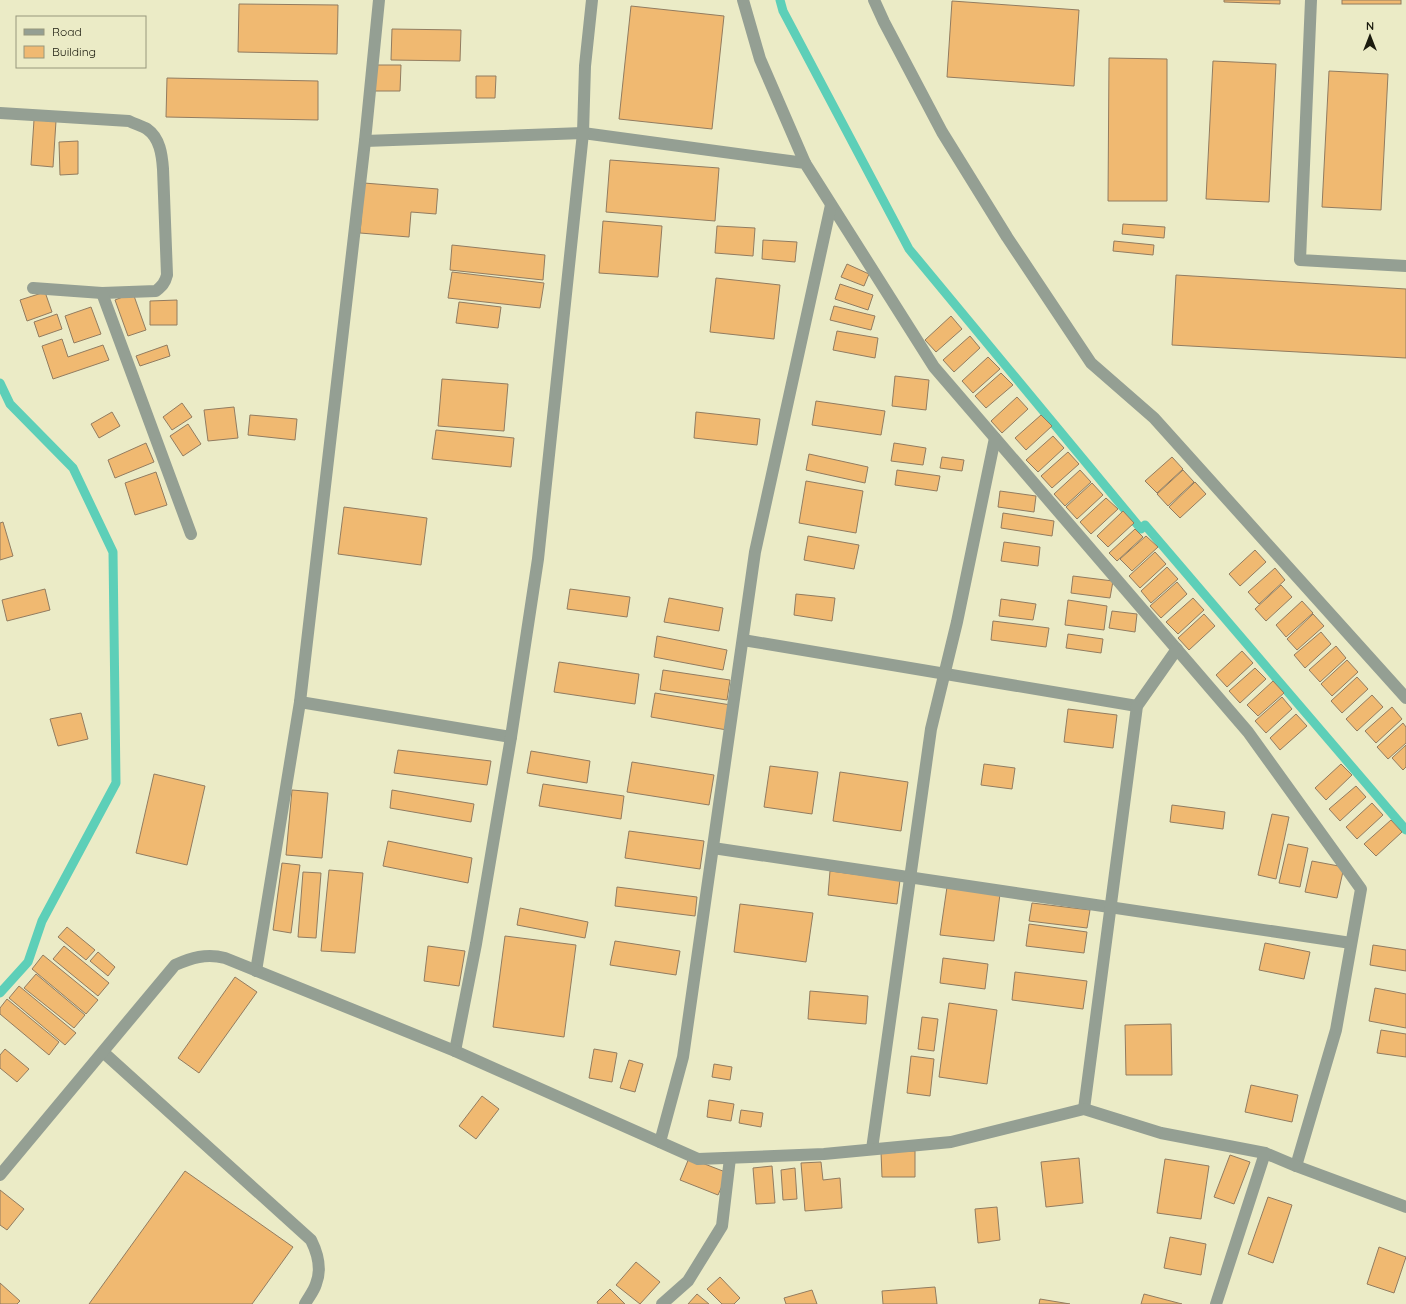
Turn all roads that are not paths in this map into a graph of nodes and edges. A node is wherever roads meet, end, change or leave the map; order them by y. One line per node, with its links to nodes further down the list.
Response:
1 (378, 0): 8 (street)
2 (592, 0): 7 (street)
3 (743, 0): 9 (street)
4 (874, 0): 19 (street)
5 (1311, 0): 11 (street)
6 (0, 113): 13 (street)
7 (583, 133): 8 (street); 9 (street); 22 (street)
8 (365, 141): 20 (street)
9 (805, 163): 10 (street)
10 (831, 205): 14 (street); 16 (street)
11 (1406, 266)
12 (33, 288): 13 (street)
13 (102, 293): 15 (street)
14 (995, 438): 17 (street); 18 (street)
15 (191, 534)
16 (743, 640): 18 (street); 23 (street)
17 (1177, 649): 21 (street); 26 (street)
18 (945, 673): 21 (street); 24 (street)
19 (1406, 698)
20 (300, 702): 22 (street); 27 (street)
21 (1137, 706): 25 (street)
22 (512, 737): 28 (street)
23 (713, 848): 24 (street); 31 (street)
24 (910, 878): 25 (street); 32 (street)
25 (1110, 908): 26 (street); 30 (street)
26 (1351, 943): 35 (street)
27 (256, 971): 28 (street); 29 (street)
28 (455, 1051): 31 (street)
29 (103, 1052): 36 (street); 38 (street)
30 (1084, 1109): 32 (street); 33 (street)
31 (660, 1142): 34 (street)
32 (872, 1149): 34 (street)
33 (1265, 1153): 35 (street); 40 (street)
34 (730, 1158): 39 (street)
35 (1296, 1166): 37 (street)
36 (0, 1175)
37 (1406, 1207)
38 (305, 1304)
39 (662, 1304)
40 (1216, 1304)

